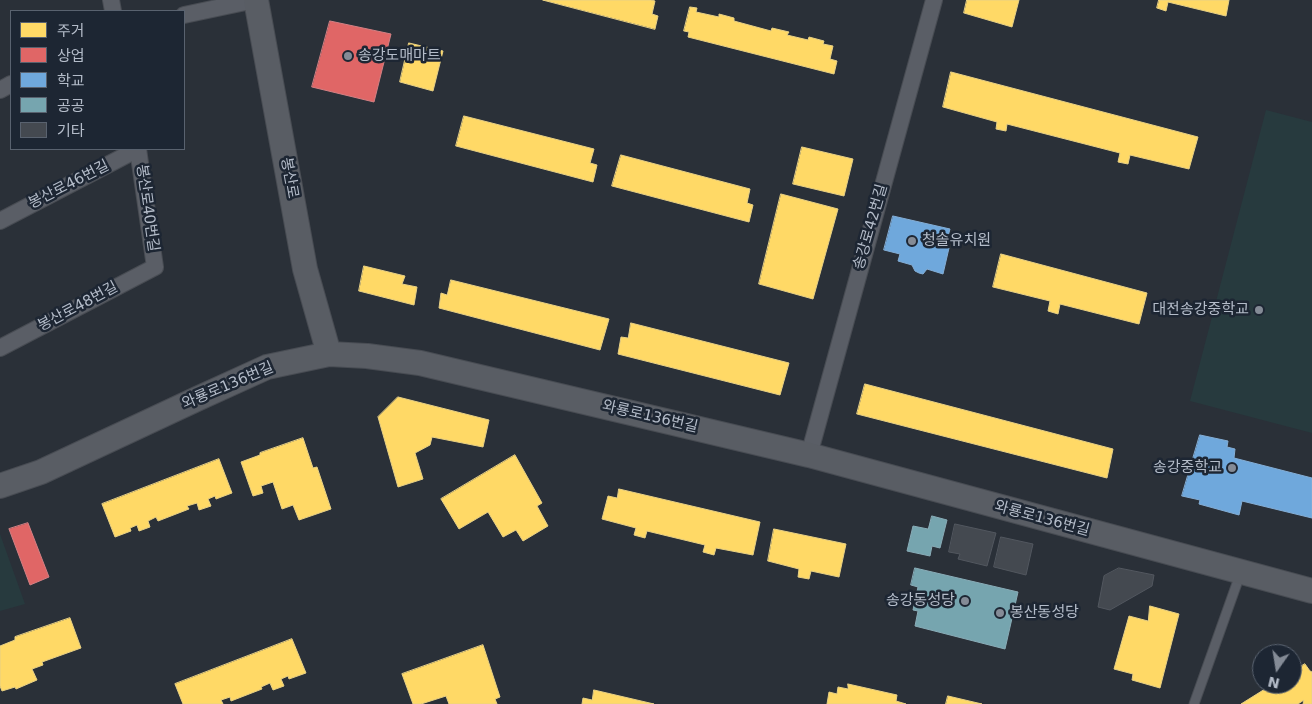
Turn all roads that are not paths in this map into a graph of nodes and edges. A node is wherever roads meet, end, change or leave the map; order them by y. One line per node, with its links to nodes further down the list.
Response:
1 (256, 0): 3 (street); 9 (main road, 봉산로)
2 (934, 0): 10 (street, 송강로42번길)
3 (185, 16)
4 (136, 150): 6 (street, 봉산로46번길)
5 (138, 150): 7 (street, 봉산로40번길)
6 (0, 221)
7 (155, 266): 8 (street, 봉산로48번길)
8 (0, 348)
9 (330, 354): 10 (main road, 와룡로136번길); 11 (main road, 와룡로136번길)
10 (809, 455): 12 (main road, 와룡로136번길)
11 (0, 486)
12 (1241, 572): 13 (main road, 와룡로136번길); 14 (lane)
13 (1312, 591)
14 (1194, 704)

